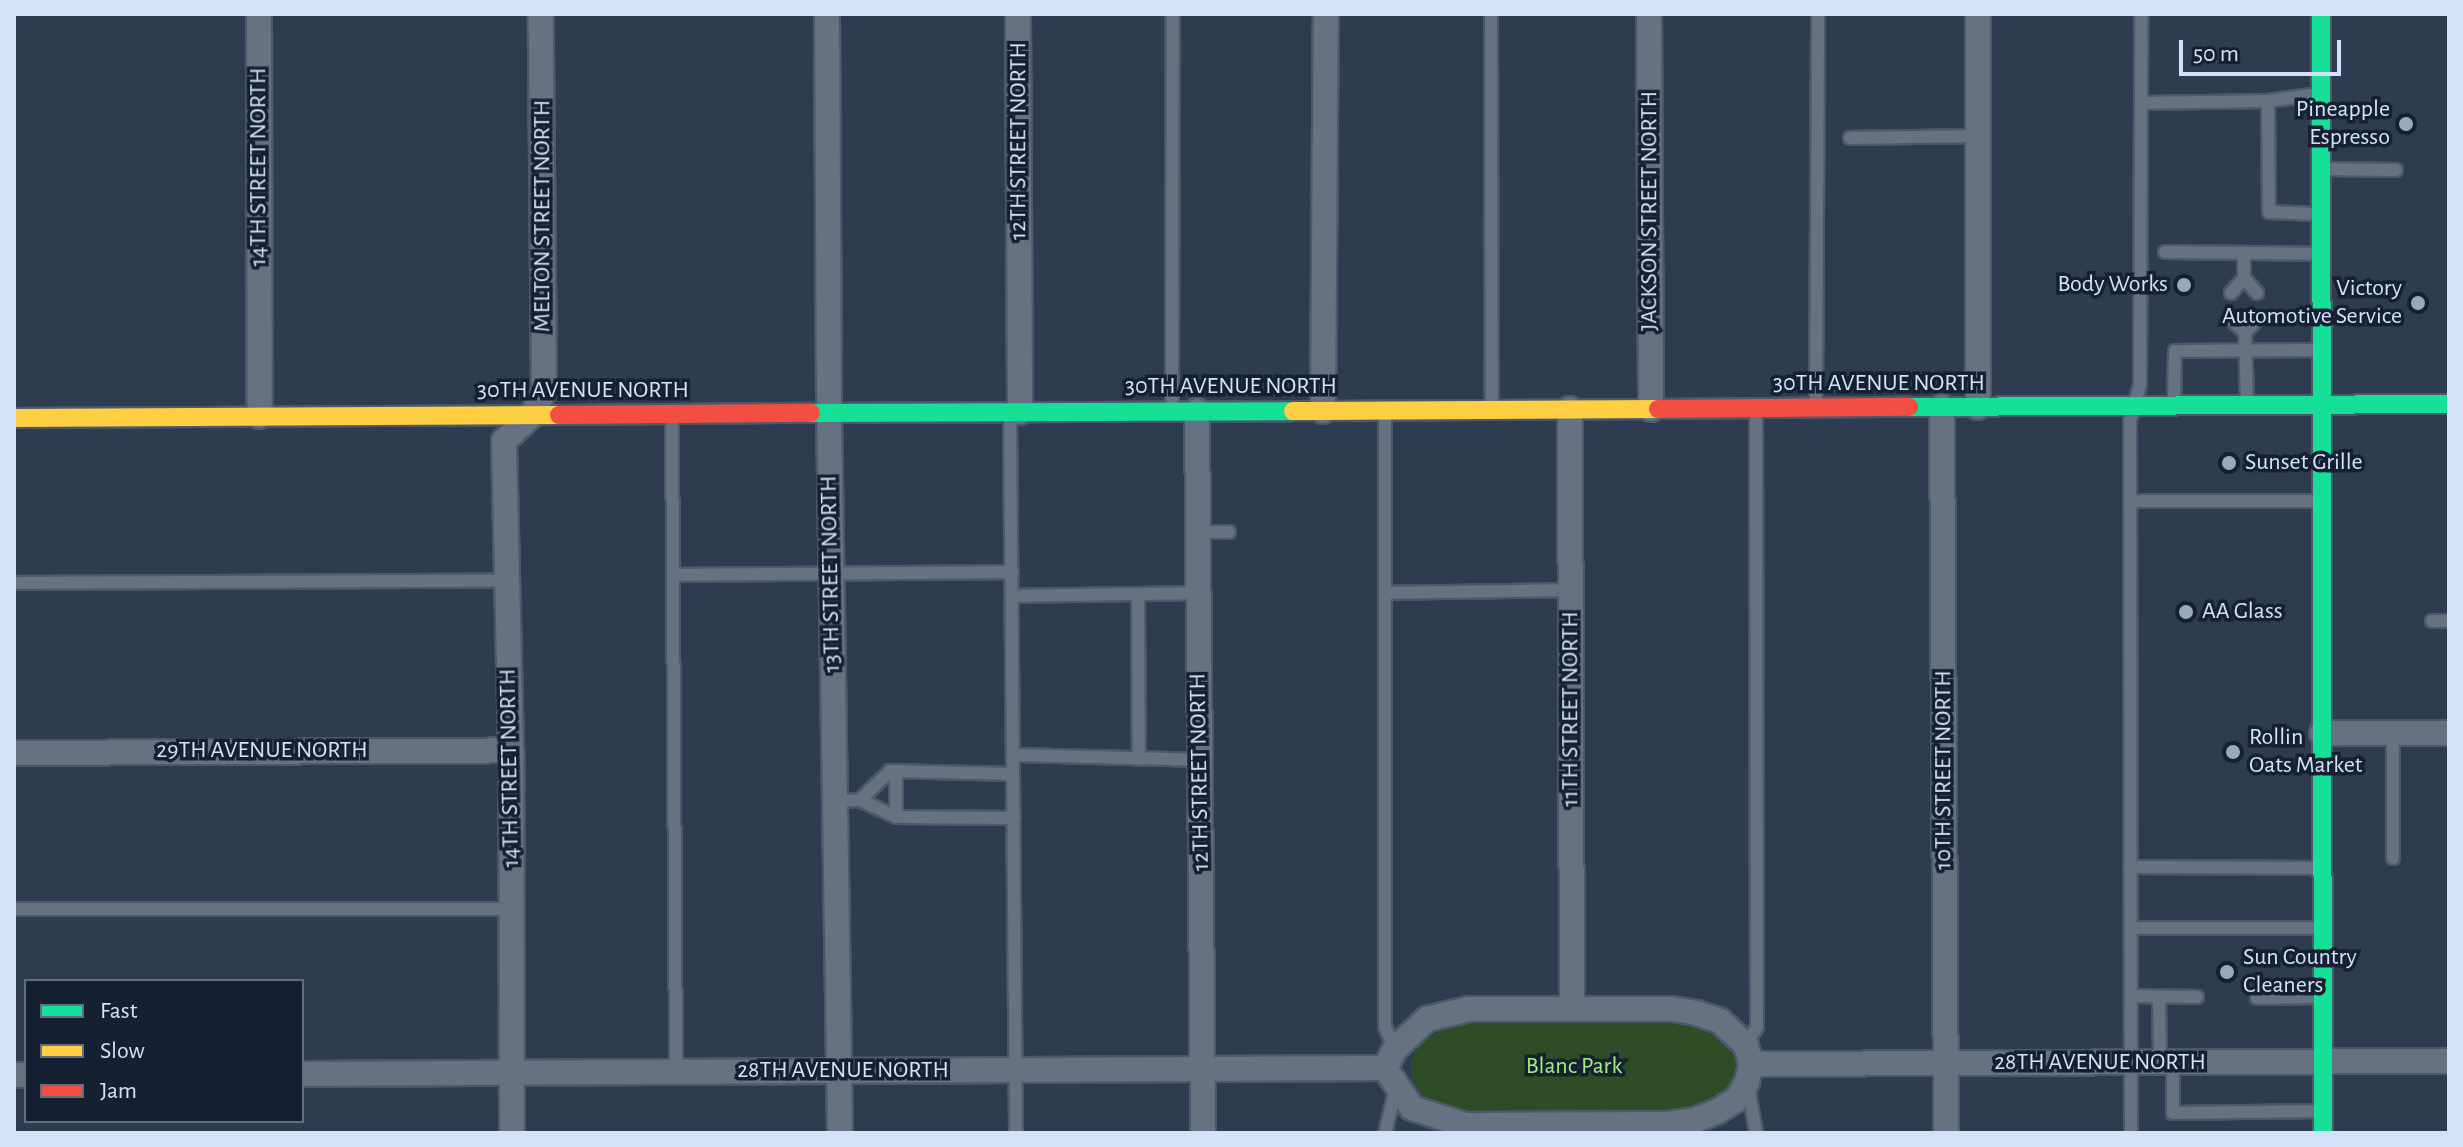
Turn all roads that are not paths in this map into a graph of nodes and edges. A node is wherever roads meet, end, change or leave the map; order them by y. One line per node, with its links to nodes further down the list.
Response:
1 (259, 14): 52 (street, 14TH STREET NORTH)
2 (541, 14): 51 (street, MELTON STREET NORTH)
3 (827, 14): 49 (street, 13TH STREET NORTH)
4 (1018, 14): 48 (street, 12TH STREET NORTH)
5 (1173, 14): 45 (lane)
6 (1326, 14): 47 (street)
7 (1491, 14): 44 (lane)
8 (1649, 14): 42 (street, JACKSON STREET NORTH)
9 (1818, 14): 40 (lane)
10 (1978, 14): 16 (street)
11 (2141, 14): 15 (lane)
12 (2321, 14): 13 (street)
13 (2321, 94): 14 (lane); 18 (street)
14 (2268, 101): 15 (lane); 20 (lane)
15 (2141, 103): 34 (lane)
16 (1978, 136): 17 (lane); 38 (street)
17 (1850, 138)
18 (2321, 169): 19 (lane); 20 (street)
19 (2396, 170)
20 (2321, 214): 23 (street)
21 (2165, 252): 22 (lane)
22 (2244, 254): 23 (lane); 24 (lane)
23 (2321, 254): 31 (street)
24 (2244, 278): 25 (lane); 26 (lane)
25 (2231, 293)
26 (2257, 293)
27 (2230, 318): 29 (lane)
28 (2258, 318): 29 (lane)
29 (2245, 333): 30 (lane)
30 (2247, 350): 31 (lane); 35 (lane); 36 (lane)
31 (2322, 350): 33 (street)
32 (2449, 404): 33 (street, 30TH AVENUE NORTH)
33 (2322, 405): 36 (street, 30TH AVENUE NORTH); 55 (street)
34 (2135, 406): 35 (street, 30TH AVENUE NORTH); 38 (street, 30TH AVENUE NORTH); 54 (lane)
35 (2174, 406): 36 (street, 30TH AVENUE NORTH)
36 (2247, 406)
37 (1942, 407): 38 (street, 30TH AVENUE NORTH); 40 (street, 30TH AVENUE NORTH); 100 (street, 10TH STREET NORTH)
38 (1978, 407)
39 (1756, 408): 40 (street, 30TH AVENUE NORTH); 42 (street, 30TH AVENUE NORTH); 102 (lane)
40 (1816, 408)
41 (1570, 409): 42 (street, 30TH AVENUE NORTH); 44 (street, 30TH AVENUE NORTH); 63 (street, 11TH STREET NORTH)
42 (1651, 409)
43 (1385, 410): 44 (street, 30TH AVENUE NORTH); 47 (street, 30TH AVENUE NORTH); 65 (lane)
44 (1492, 410)
45 (1172, 411): 46 (street, 30TH AVENUE NORTH); 48 (street, 30TH AVENUE NORTH)
46 (1197, 411): 47 (street, 30TH AVENUE NORTH); 56 (street, 12TH STREET NORTH)
47 (1323, 411)
48 (1015, 412): 49 (street, 30TH AVENUE NORTH); 58 (lane)
49 (829, 413): 50 (street, 30TH AVENUE NORTH); 59 (street, 13TH STREET NORTH)
50 (672, 414): 51 (street, 30TH AVENUE NORTH); 60 (lane)
51 (532, 415): 52 (street, 30TH AVENUE NORTH); 61 (street, 14TH STREET NORTH)
52 (260, 416): 53 (street, 30TH AVENUE NORTH)
53 (14, 418)
54 (2130, 501): 55 (lane); 85 (lane)
55 (2322, 501): 70 (street)
56 (1198, 532): 57 (lane); 64 (street, 12TH STREET NORTH)
57 (1229, 532)
58 (1012, 572): 59 (lane); 67 (lane)
59 (831, 574): 60 (lane); 81 (street, 13TH STREET NORTH)
60 (673, 575): 107 (lane)
61 (507, 580): 62 (lane); 73 (street, 14TH STREET NORTH)
62 (14, 583)
63 (1571, 590): 65 (lane); 96 (street, 11TH STREET NORTH)
64 (1199, 593): 66 (lane); 77 (street, 12TH STREET NORTH)
65 (1385, 593): 103 (lane)
66 (1138, 595): 67 (lane); 76 (lane)
67 (1012, 596): 75 (lane)
68 (2432, 621): 69 (lane)
69 (2449, 621)
70 (2322, 733): 71 (street); 86 (street)
71 (2393, 733): 72 (street); 84 (lane)
72 (2449, 733)
73 (511, 750): 74 (street, 29TH AVENUE NORTH); 88 (street, 14TH STREET NORTH)
74 (14, 753)
75 (1013, 755): 76 (lane); 79 (lane)
76 (1139, 759): 77 (lane)
77 (1200, 760): 104 (street, 12TH STREET NORTH)
78 (896, 771): 79 (lane); 80 (lane); 82 (lane)
79 (1013, 774): 83 (lane)
80 (860, 800): 81 (lane); 82 (lane)
81 (835, 801): 106 (street, 13TH STREET NORTH)
82 (896, 817): 83 (lane)
83 (1014, 818): 105 (lane)
84 (2393, 858)
85 (2130, 867): 86 (lane); 89 (lane)
86 (2323, 868): 90 (street)
87 (14, 909): 88 (lane)
88 (511, 909): 108 (street, 14TH STREET NORTH)
89 (2131, 928): 90 (lane); 91 (lane)
90 (2323, 928): 94 (street)
91 (2131, 996): 92 (lane); 101 (lane)
92 (2159, 997): 93 (lane); 98 (lane)
93 (2197, 997)
94 (2323, 997): 95 (lane); 99 (street)
95 (2257, 998)
96 (1572, 1008): 102 (street); 103 (street)
97 (2449, 1061): 99 (street, 28TH AVENUE NORTH)
98 (2166, 1062): 99 (street, 28TH AVENUE NORTH); 101 (street, 28TH AVENUE NORTH); 110 (lane)
99 (2323, 1062): 110 (street)
100 (1946, 1063): 101 (street, 28TH AVENUE NORTH); 102 (street, 28TH AVENUE NORTH); 118 (street, 10TH STREET NORTH)
101 (2131, 1063): 119 (lane)
102 (1748, 1064): 111 (street); 117 (lane)
103 (1392, 1068): 104 (street, 28TH AVENUE NORTH); 111 (street); 116 (lane)
104 (1203, 1069): 105 (street, 28TH AVENUE NORTH); 115 (street, 12TH STREET NORTH)
105 (1015, 1070): 106 (street, 28TH AVENUE NORTH); 114 (lane)
106 (840, 1071): 107 (street, 28TH AVENUE NORTH); 113 (street, 13TH STREET NORTH)
107 (676, 1072): 108 (street, 28TH AVENUE NORTH)
108 (512, 1073): 109 (street, 28TH AVENUE NORTH); 112 (street, 14TH STREET NORTH)
109 (304, 1074)
110 (2323, 1111): 120 (street)
111 (1571, 1129)
112 (512, 1133)
113 (840, 1133)
114 (1016, 1133)
115 (1203, 1133)
116 (1385, 1133)
117 (1756, 1133)
118 (1946, 1133)
119 (2131, 1133)
120 (2323, 1133)

